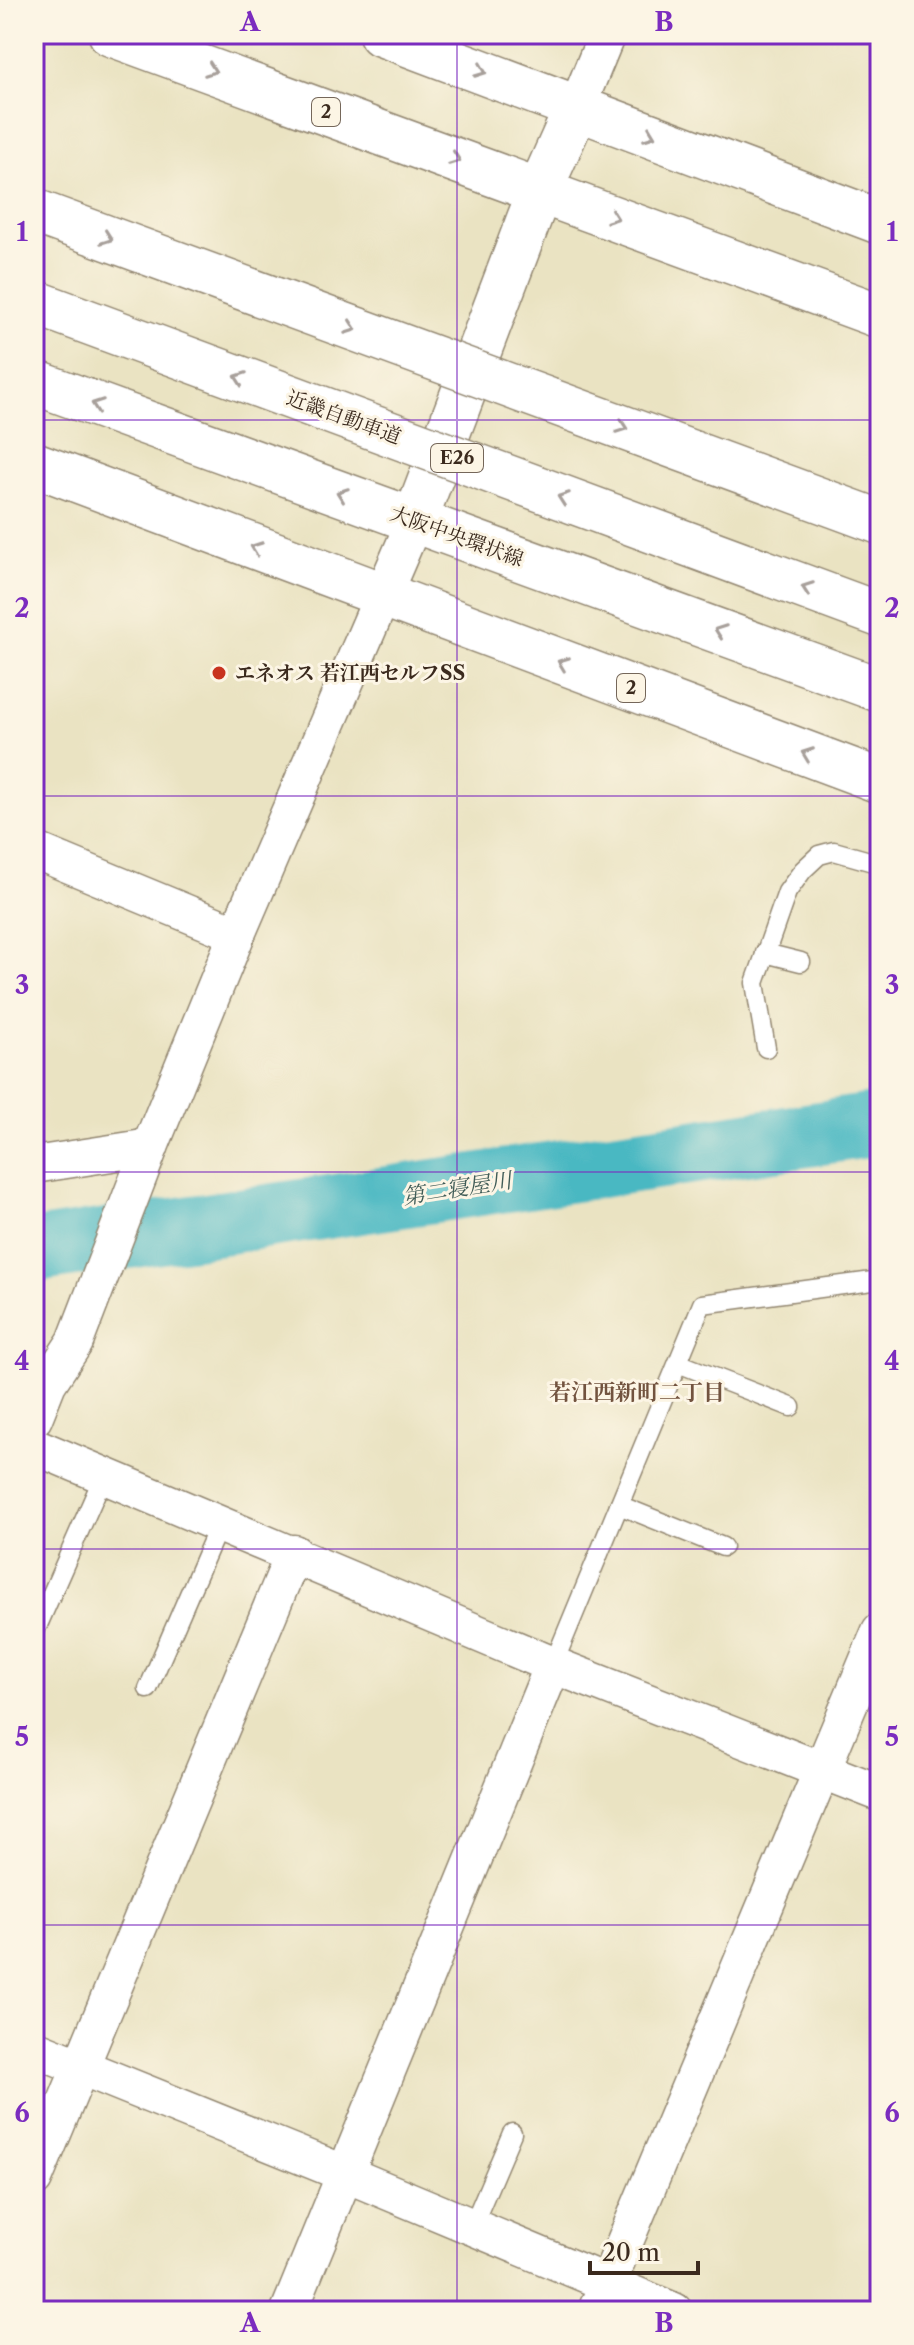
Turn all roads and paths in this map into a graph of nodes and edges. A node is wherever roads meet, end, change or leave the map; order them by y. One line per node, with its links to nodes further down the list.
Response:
1 (111, 34): 5 (main road, 2, one-way to 5)
2 (381, 34): 4 (main road, one-way to 4)
3 (607, 34): 4 (street)
4 (577, 107): 5 (main road); 7 (main road, one-way to 7)
5 (540, 190): 9 (main road, 2, one-way to 9); 14 (main road)
6 (34, 211): 15 (main road, one-way to 15, bridge)
7 (880, 222)
8 (34, 302): 17 (main road, 近畿自動車道 / E26, one-way to 8, bridge)
9 (880, 316)
10 (34, 382): 14 (main road, 大阪中央環状線, one-way to 10)
11 (34, 450): 13 (main road)
12 (34, 464): 13 (main road, 2)
13 (132, 501): 16 (main road, 2, one-way to 13)
14 (415, 520): 16 (street); 18 (main road, 大阪中央環状線, one-way to 14)
15 (880, 522)
16 (382, 595): 19 (main road, 2, one-way to 16); 22 (street)
17 (880, 615)
18 (863, 684)
19 (880, 781)
20 (34, 850): 22 (street)
21 (880, 864): 23 (lane)
22 (237, 934): 26 (street)
23 (765, 953): 24 (lane); 25 (lane)
24 (801, 962)
25 (766, 1048)
26 (146, 1158): 27 (street); 30 (street)
27 (34, 1165)
28 (880, 1280): 29 (lane)
29 (678, 1363): 31 (lane); 35 (lane)
30 (41, 1385): 32 (street)
31 (791, 1407)
32 (34, 1418)
33 (34, 1446): 34 (street)
34 (104, 1475): 36 (street); 39 (lane)
35 (619, 1505): 37 (lane); 41 (lane)
36 (220, 1523): 38 (street); 42 (lane)
37 (723, 1547)
38 (294, 1553): 41 (street); 46 (street)
39 (38, 1625)
40 (880, 1631): 43 (street)
41 (553, 1665): 43 (street); 48 (street)
42 (148, 1689)
43 (823, 1769): 44 (street); 51 (street)
44 (880, 1793)
45 (34, 2048): 46 (street)
46 (79, 2066): 48 (street); 49 (street)
47 (512, 2133): 50 (lane)
48 (346, 2174): 50 (street); 52 (street)
49 (34, 2179)
50 (472, 2227): 51 (street)
51 (602, 2297): 53 (street)
52 (289, 2311)
53 (674, 2311)

